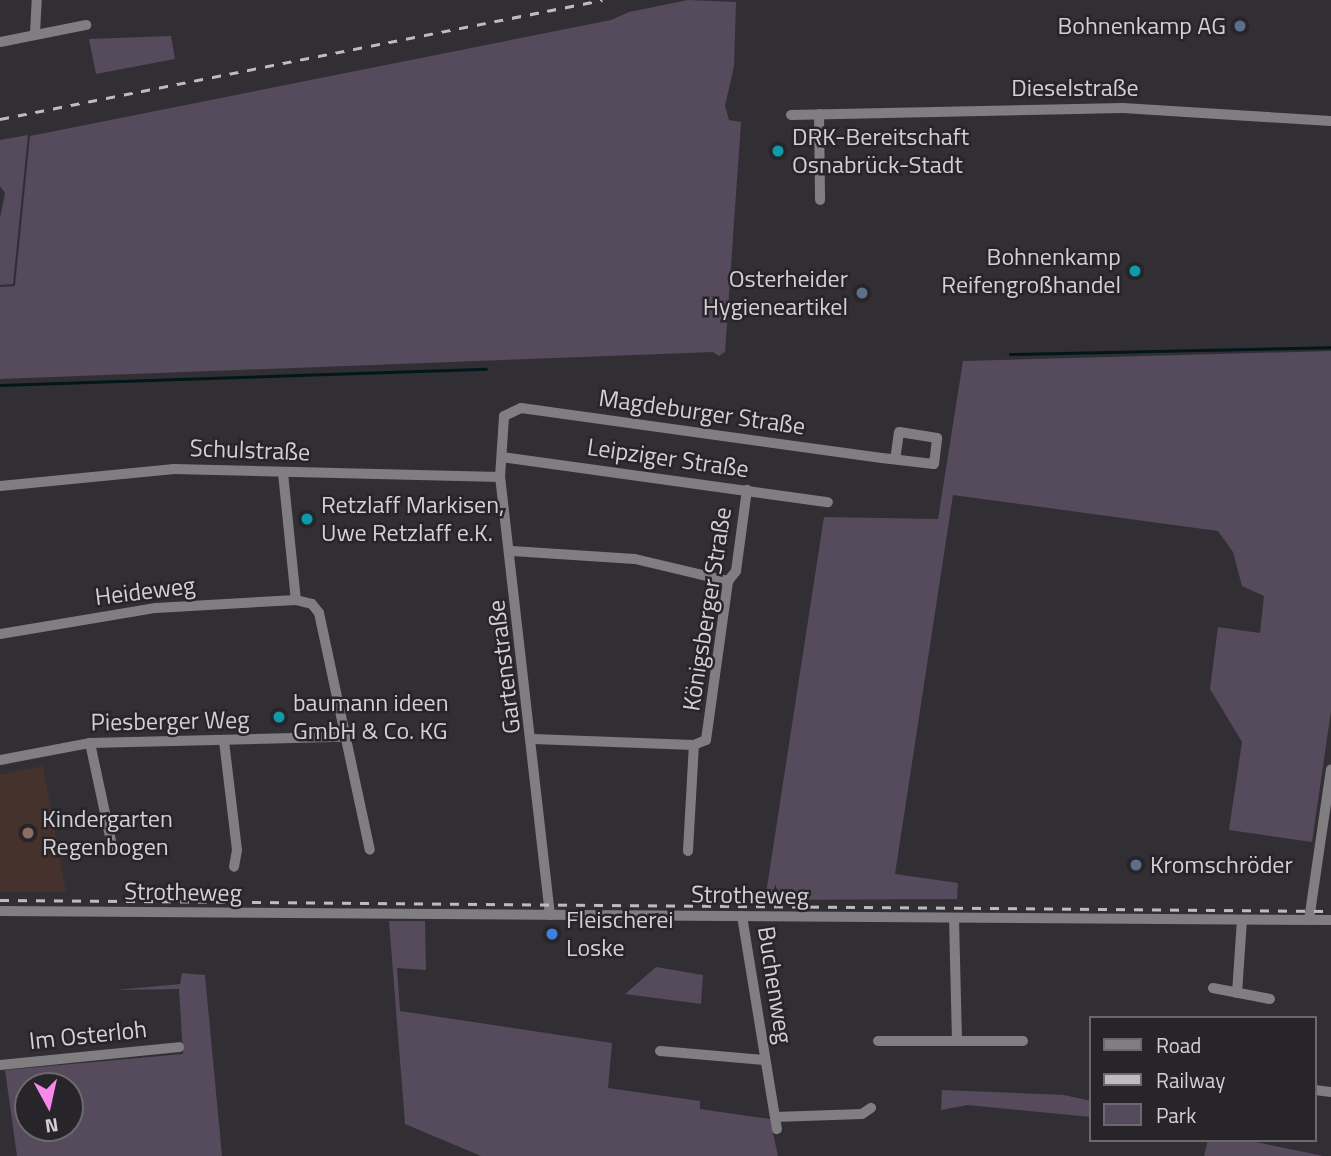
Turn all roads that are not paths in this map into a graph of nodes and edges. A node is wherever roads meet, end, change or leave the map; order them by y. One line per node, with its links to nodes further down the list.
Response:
1 (37, 0): 3 (street)
2 (86, 25): 3 (street)
3 (35, 33): 4 (street)
4 (0, 42)
5 (791, 114): 6 (street, Dieselstraße)
6 (819, 114): 7 (street, Dieselstraße); 8 (street)
7 (1331, 121)
8 (820, 200)
9 (504, 416): 10 (street, Gartenstraße); 11 (street, Magdeburger Straße)
10 (502, 457): 13 (street, Gartenstraße); 15 (street, Leipziger Straße)
11 (895, 460)
12 (283, 473): 13 (street, Schulstraße); 14 (street, Schulstraße); 19 (street)
13 (500, 477): 17 (street, Gartenstraße)
14 (0, 486)
15 (747, 490): 16 (street, Leipziger Straße); 18 (street, Königsberger Straße)
16 (828, 502)
17 (512, 551): 18 (street); 22 (street, Gartenstraße)
18 (728, 581): 25 (street, Königsberger Straße)
19 (296, 600): 20 (street, Heideweg); 21 (street)
20 (0, 634)
21 (343, 737): 23 (street, Piesberger Weg); 29 (street)
22 (533, 739): 25 (street); 33 (street, Gartenstraße)
23 (224, 741): 24 (street, Piesberger Weg); 31 (street)
24 (90, 743): 26 (street, Piesberger Weg); 28 (street)
25 (694, 745): 30 (street, Königsberger Straße)
26 (0, 760)
27 (1331, 770): 37 (street)
28 (113, 850)
29 (370, 850)
30 (688, 851)
31 (234, 867)
32 (0, 911): 33 (street, Strotheweg)
33 (550, 915): 34 (street, Strotheweg)
34 (742, 916): 35 (street, Strotheweg); 47 (street, Buchenweg)
35 (954, 918): 36 (street, Strotheweg); 42 (street)
36 (1242, 920): 37 (street, Strotheweg); 40 (street)
37 (1309, 920): 38 (street, Strotheweg)
38 (1331, 920)
39 (1213, 988): 40 (street)
40 (1237, 993): 41 (street)
41 (1270, 999)
42 (957, 1040): 43 (street); 44 (street)
43 (878, 1041)
44 (1023, 1041)
45 (179, 1047): 48 (street, Im Osterloh)
46 (660, 1051): 47 (street, Buchenweg)
47 (765, 1060): 49 (street, Buchenweg)
48 (0, 1065)
49 (871, 1108)

